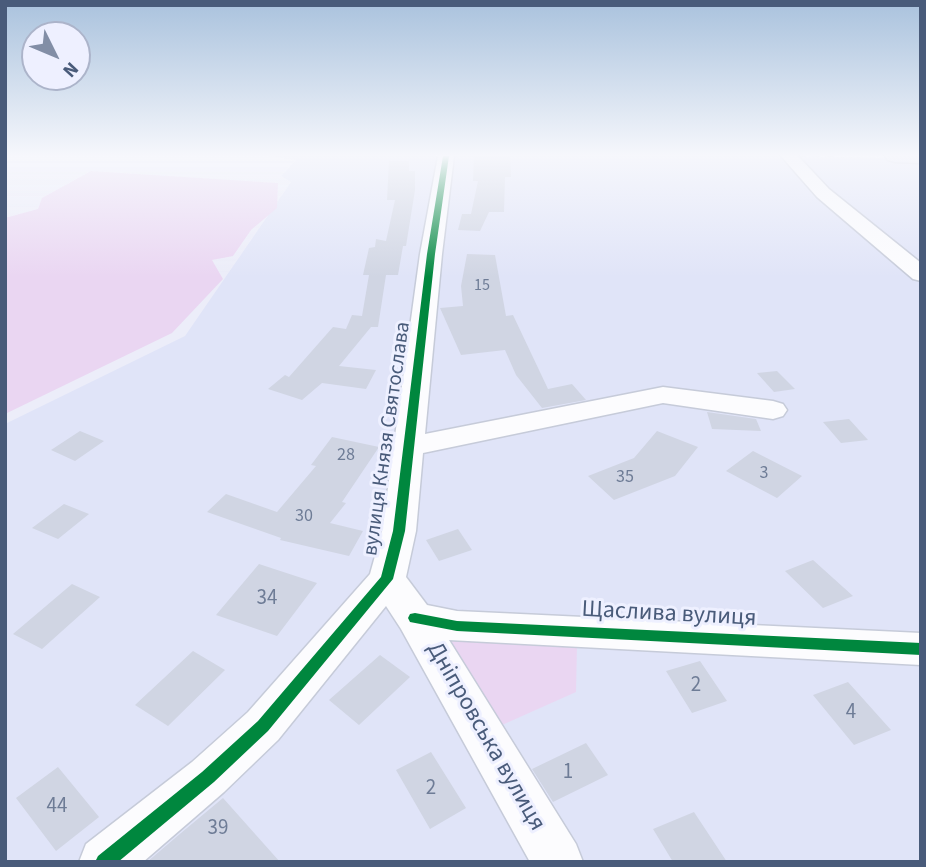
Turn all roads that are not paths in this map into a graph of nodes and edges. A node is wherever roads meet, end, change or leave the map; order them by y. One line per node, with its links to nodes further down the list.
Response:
1 (440, 196): 5 (street, вулиця Князя Святослава)
2 (827, 196): 3 (street)
3 (921, 274)
4 (773, 410): 5 (street)
5 (410, 446): 6 (street, вулиця Князя Святослава)
6 (387, 579): 7 (street, Дніпровська вулиця); 9 (street, вулиця Князя Святослава)
7 (415, 618): 8 (street, Щаслива вулиця); 10 (street, Дніпровська вулиця)
8 (921, 649)
9 (104, 862)
10 (558, 862)

